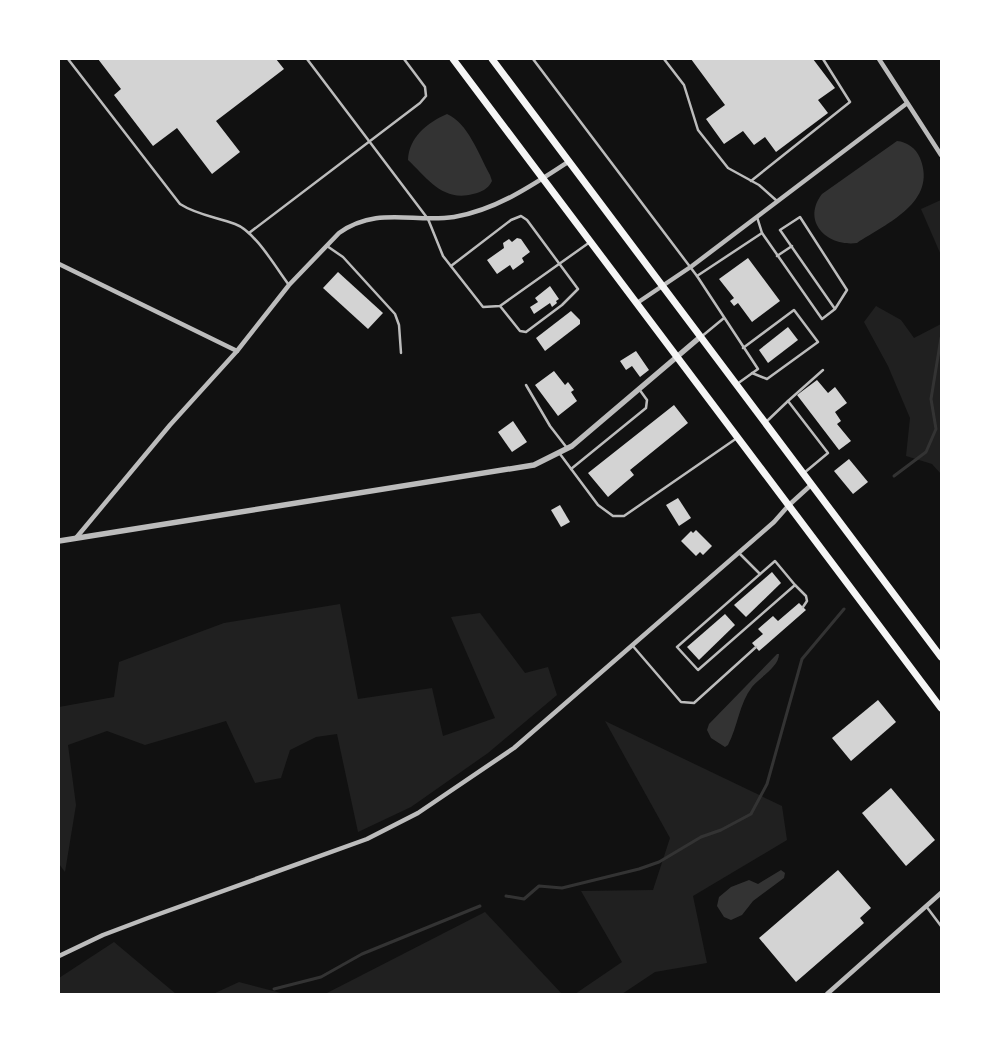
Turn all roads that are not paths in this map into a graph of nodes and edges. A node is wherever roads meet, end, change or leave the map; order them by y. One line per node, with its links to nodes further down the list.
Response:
1 (68, 59): 19 (lane)
2 (307, 59): 11 (lane)
3 (404, 59): 11 (lane)
4 (454, 59): 14 (main road)
5 (492, 59): 13 (main road)
6 (532, 59): 28 (lane)
7 (664, 59): 15 (lane)
8 (823, 59): 15 (lane)
9 (878, 59): 10 (street)
10 (906, 104): 12 (street); 16 (street)
11 (370, 141): 18 (lane); 19 (lane)
12 (941, 155)
13 (568, 162): 14 (street); 31 (main road)
14 (544, 178): 18 (street); 21 (main road)
15 (751, 181): 16 (lane)
16 (777, 201): 17 (street)
17 (757, 217): 20 (lane); 28 (street)
18 (428, 219): 22 (street); 27 (lane)
19 (249, 233): 30 (lane)
20 (762, 233): 24 (lane); 29 (lane)
21 (591, 241): 26 (lane); 32 (main road)
22 (326, 246): 30 (street); 39 (lane)
23 (792, 246): 24 (lane); 34 (lane); 34 (lane)
24 (777, 256): 34 (lane)
25 (59, 264): 38 (street)
26 (558, 265): 27 (lane); 33 (lane); 33 (lane)
27 (451, 266): 33 (lane)
28 (690, 267): 29 (lane); 31 (street)
29 (697, 276): 35 (lane)
30 (289, 285): 38 (street)
31 (661, 286): 32 (street); 36 (main road)
32 (637, 303): 40 (main road)
33 (500, 306)
34 (835, 309)
35 (724, 318): 36 (lane); 37 (lane)
36 (700, 338): 40 (street); 44 (main road)
37 (744, 348): 42 (lane); 42 (lane)
38 (236, 351): 55 (street)
39 (401, 353)
40 (678, 357): 45 (street); 48 (main road)
41 (822, 370): 46 (lane)
42 (752, 373): 44 (lane)
43 (526, 385): 49 (lane)
44 (736, 385): 47 (main road)
45 (638, 388): 49 (street); 51 (lane)
46 (788, 401): 47 (lane); 52 (lane)
47 (765, 423): 52 (main road)
48 (738, 437): 51 (lane); 54 (main road)
49 (568, 449): 50 (street)
50 (560, 454): 51 (lane); 55 (street)
51 (571, 469)
52 (802, 474): 53 (main road)
53 (811, 485): 54 (street); 63 (main road)
54 (789, 505): 57 (street); 64 (main road)
55 (76, 538): 56 (street)
56 (59, 541)
57 (739, 553): 58 (lane); 61 (street)
58 (760, 574): 59 (lane); 59 (lane)
59 (795, 585): 60 (lane)
60 (803, 607)
61 (632, 644): 62 (lane); 68 (street)
62 (756, 647)
63 (941, 657)
64 (941, 708)
65 (941, 893): 66 (street)
66 (925, 905): 67 (lane); 69 (street)
67 (941, 926)
68 (59, 956)
69 (826, 994)

